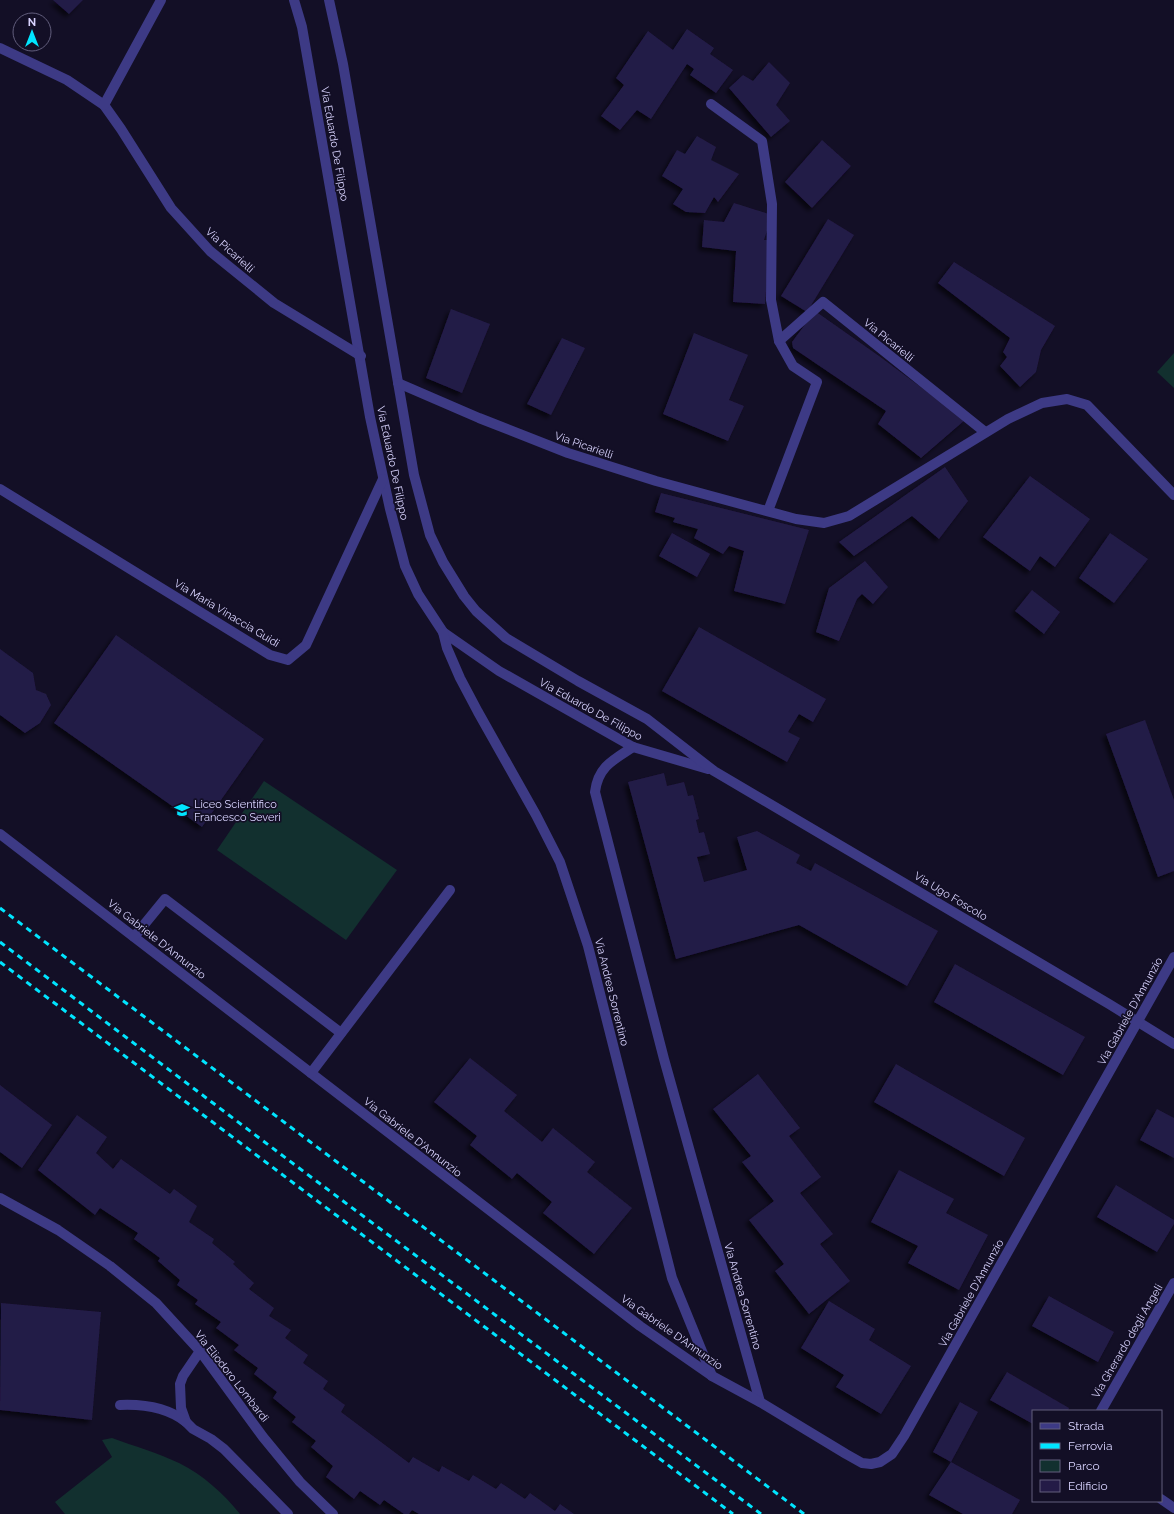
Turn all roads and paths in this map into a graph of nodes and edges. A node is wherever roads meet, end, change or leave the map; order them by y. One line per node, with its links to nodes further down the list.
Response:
1 (161, 0): 6 (street)
2 (294, 0): 8 (street, Via Eduardo De Filippo)
3 (329, 0): 9 (street, Via Eduardo De Filippo)
4 (0, 48): 6 (street, Via Picarielli)
5 (711, 104): 7 (street)
6 (104, 105): 8 (street, Via Picarielli)
7 (779, 341): 10 (street, Via Picarielli); 14 (street)
8 (361, 356): 11 (street, Via Eduardo De Filippo)
9 (398, 383): 14 (street, Via Picarielli); 17 (street, Via Eduardo De Filippo)
10 (985, 432): 13 (street, Via Picarielli); 14 (street, Via Picarielli)
11 (383, 479): 12 (street, Via Maria Vinaccia Guidi); 15 (street, Via Eduardo De Filippo)
12 (0, 489)
13 (1174, 495)
14 (768, 511)
15 (443, 632): 16 (street, Via Eduardo De Filippo); 29 (street, Via Andrea Sorrentino)
16 (633, 747): 17 (street, Via Eduardo De Filippo); 30 (street, Via Andrea Sorrentino)
17 (714, 771): 22 (street, Via Ugo Foscolo)
18 (0, 834): 20 (street, Via Gabriele D'Annunzio)
19 (450, 890): 23 (street)
20 (134, 937): 23 (street); 25 (street, Via Gabriele D'Annunzio)
21 (1174, 957): 22 (street, Via Gabriele D'Annunzio)
22 (1138, 1022): 24 (street, Via Ugo Foscolo); 30 (street, Via Gabriele D'Annunzio)
23 (342, 1033): 25 (street)
24 (1174, 1044)
25 (311, 1073): 29 (street, Via Gabriele D'Annunzio)
26 (0, 1198): 28 (street, Via Eliodoro Lombardi)
27 (1174, 1283): 32 (street, Via Gherardo degli Angeli)
28 (200, 1351): 33 (street); 37 (street, Via Eliodoro Lombardi)
29 (712, 1376): 30 (street, Via Gabriele D'Annunzio)
30 (760, 1402)
31 (120, 1406): 33 (street)
32 (1102, 1410)
33 (186, 1422): 36 (street)
34 (1162, 1500): 35 (street)
35 (1174, 1508)
36 (288, 1514)
37 (334, 1514)

